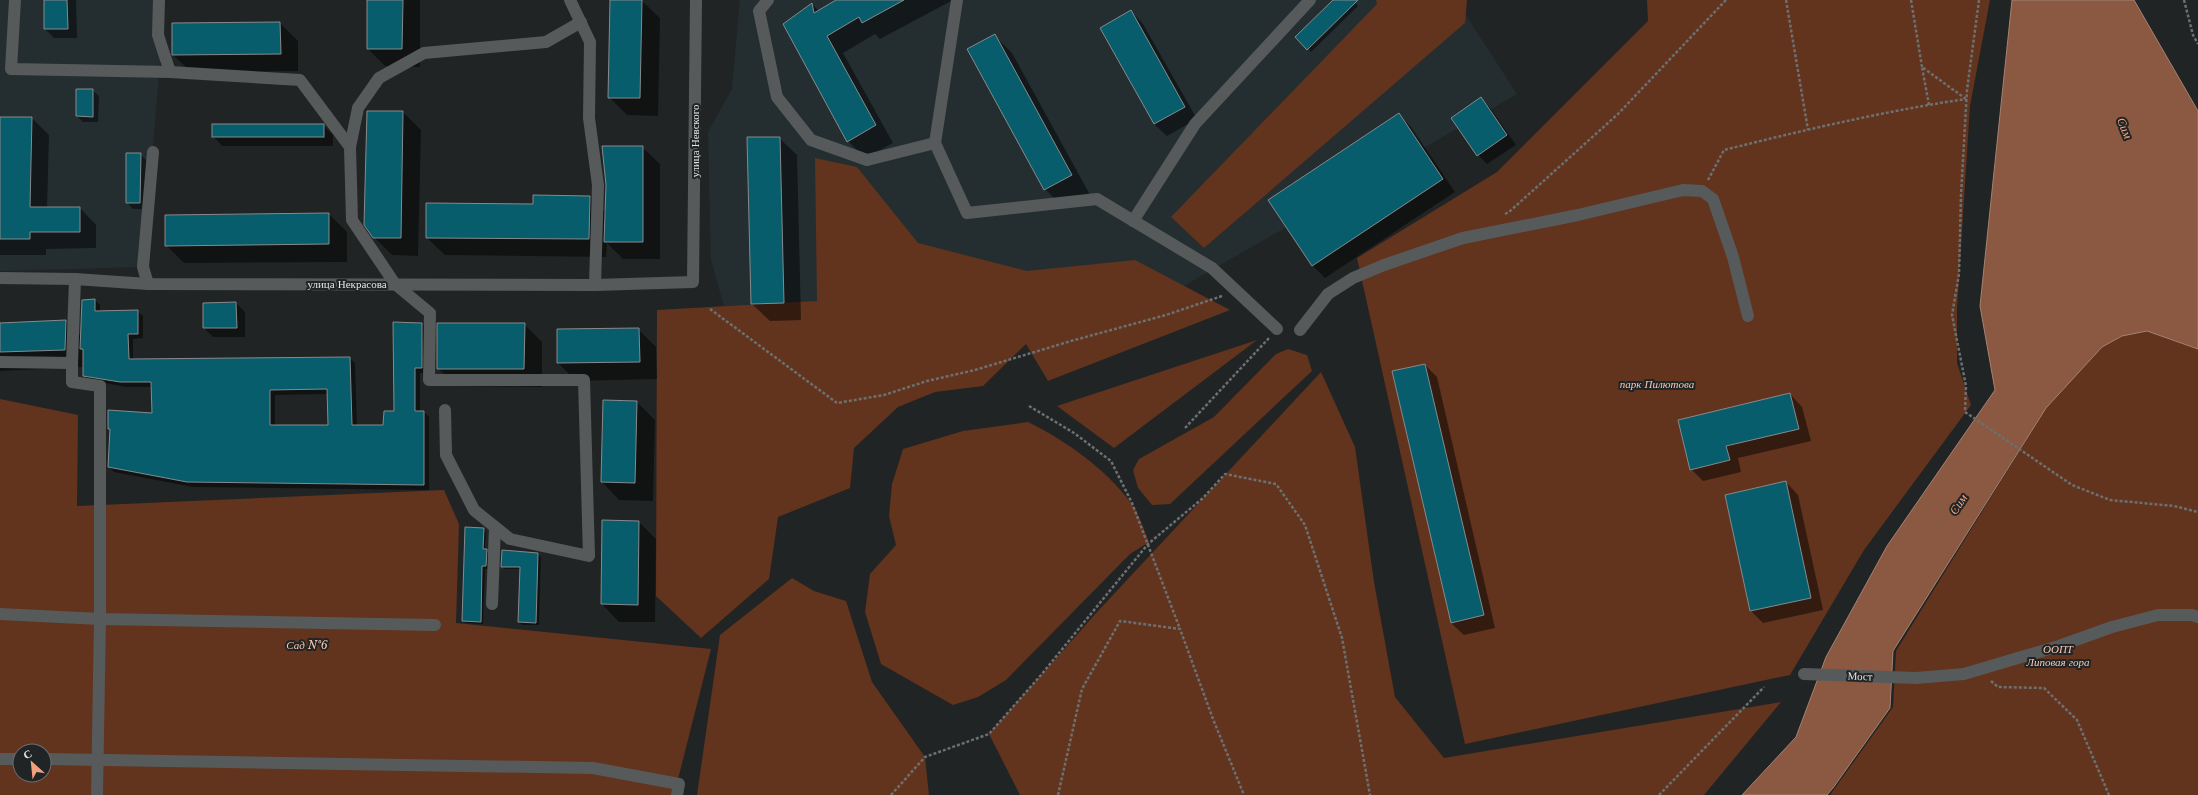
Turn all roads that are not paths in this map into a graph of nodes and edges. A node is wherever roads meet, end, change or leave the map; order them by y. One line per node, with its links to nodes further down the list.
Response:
1 (15, 0): 9 (street)
2 (159, 0): 9 (street)
3 (570, 0): 8 (street)
4 (696, 0): 16 (street, улица Невского)
5 (768, 0): 10 (street)
6 (957, 0): 10 (street)
7 (1310, 0): 13 (street)
8 (581, 22): 11 (street); 19 (street)
9 (170, 72): 11 (street)
10 (936, 144): 13 (street)
11 (350, 147): 18 (street)
12 (153, 152): 17 (street)
13 (1133, 221): 21 (street)
14 (0, 278): 15 (street, улица Некрасова)
15 (75, 279): 17 (street, улица Некрасова); 24 (street)
16 (693, 282): 19 (street, улица Некрасова)
17 (148, 284): 18 (street, улица Некрасова)
18 (395, 284): 19 (street, улица Некрасова); 26 (street)
19 (595, 285)
20 (1748, 316): 22 (street)
21 (1277, 329)
22 (1300, 330)
23 (0, 362): 24 (street)
24 (72, 363): 30 (street)
25 (445, 410): 26 (street)
26 (495, 527): 27 (street)
27 (492, 604)
28 (0, 614): 30 (street)
29 (2198, 617): 32 (street, Мост)
30 (100, 619): 31 (street); 36 (street)
31 (435, 626)
32 (1804, 674)
33 (0, 759): 34 (street)
34 (12, 759)
35 (52, 759): 36 (street)
36 (98, 759): 37 (street); 38 (street)
37 (97, 795)
38 (677, 795)

